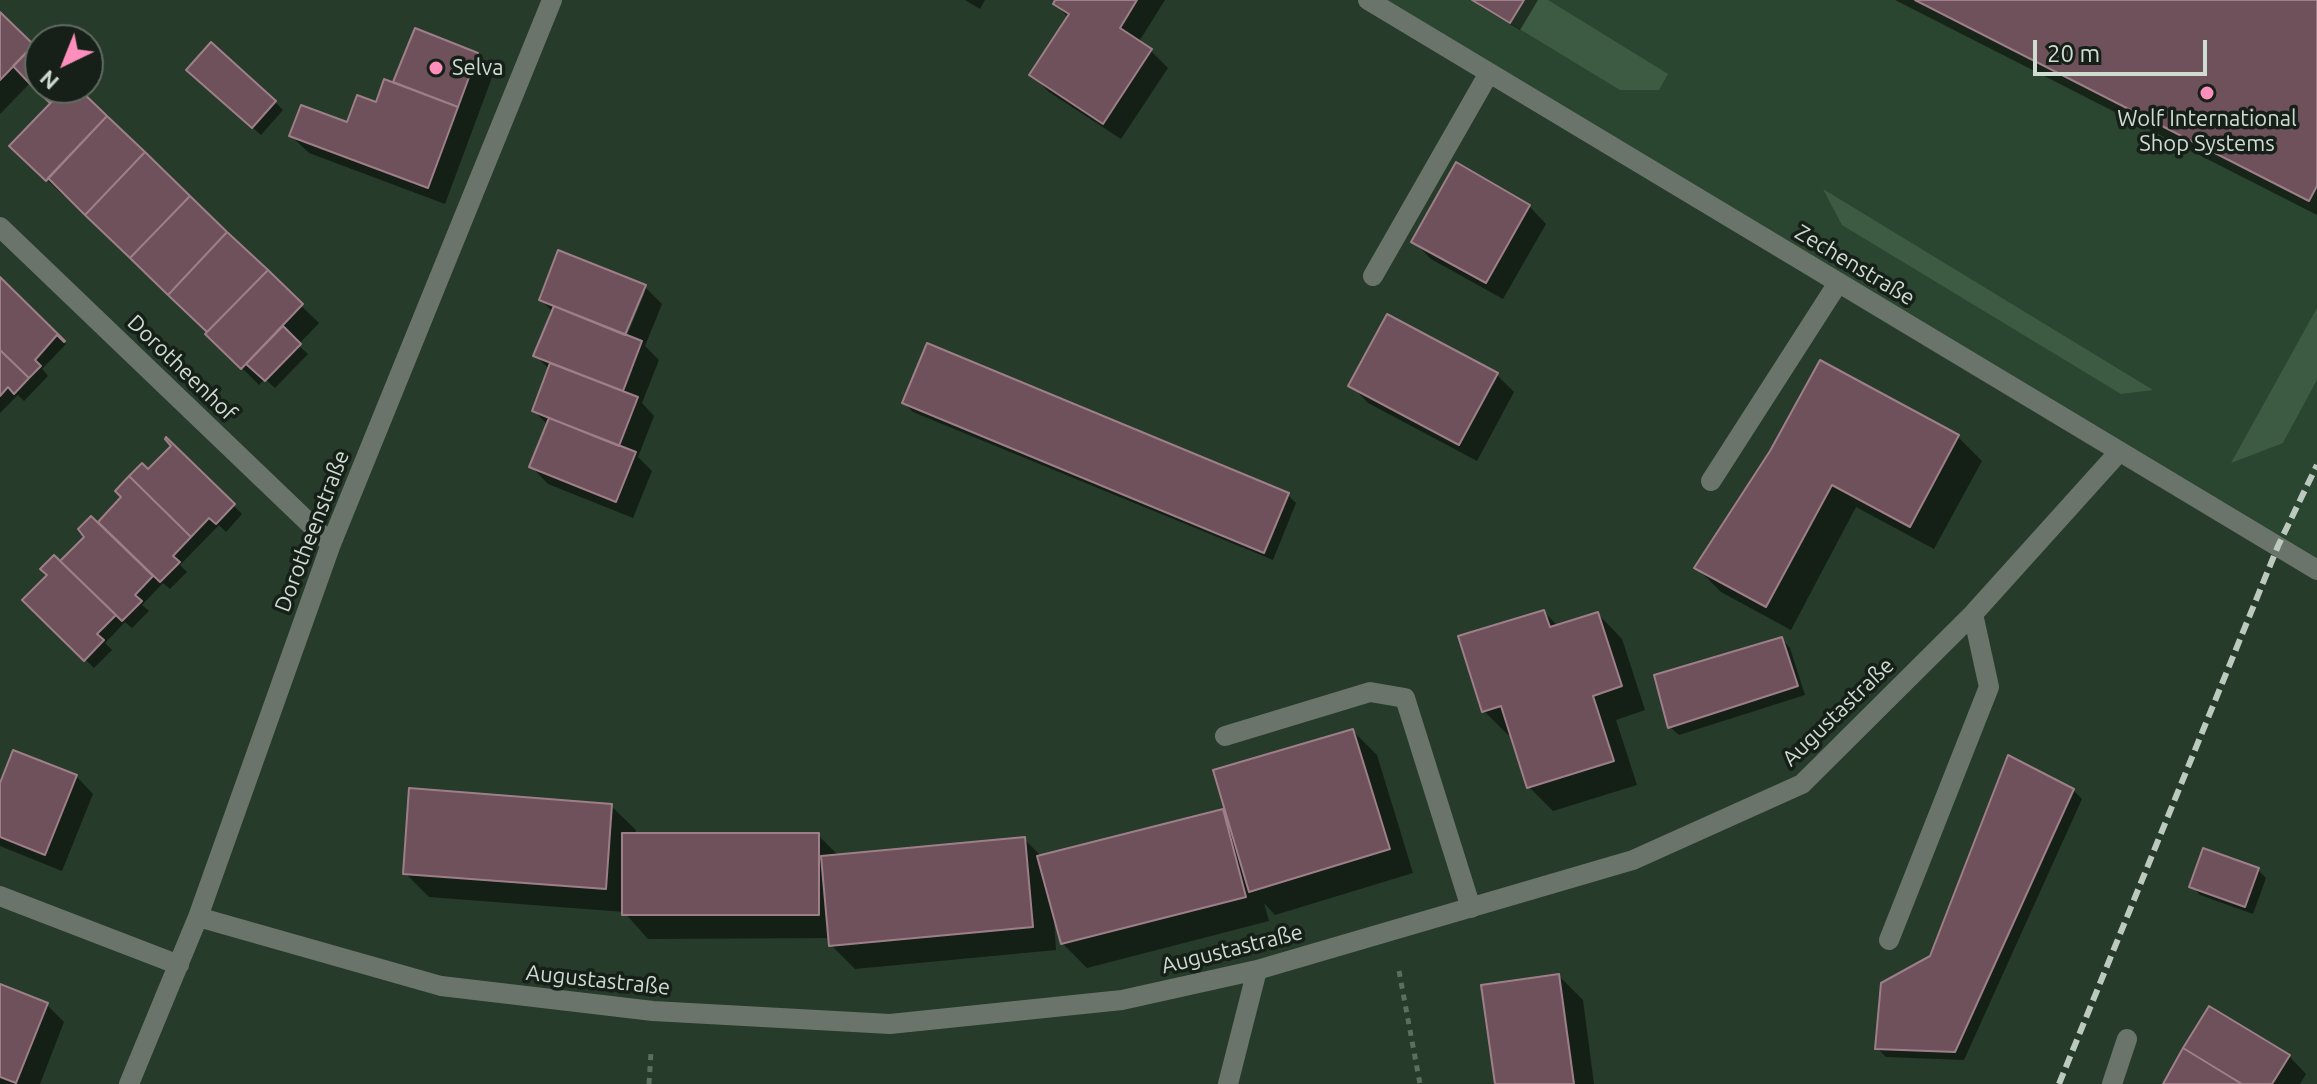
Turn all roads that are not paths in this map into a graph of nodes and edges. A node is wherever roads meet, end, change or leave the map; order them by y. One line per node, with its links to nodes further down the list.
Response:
1 (552, 0): 9 (street, Dorotheenstraße)
2 (1368, 0): 3 (street, Zechenstraße)
3 (1489, 73): 5 (street); 6 (street, Zechenstraße)
4 (0, 227): 9 (street, Dorotheenhof)
5 (1373, 276)
6 (1838, 283): 7 (street, Zechenstraße); 8 (street)
7 (2119, 452): 10 (street, Zechenstraße); 11 (street, Augustastraße)
8 (1711, 481)
9 (331, 544): 15 (street, Dorotheenstraße)
10 (2317, 570)
11 (1973, 614): 14 (street, Augustastraße); 16 (street)
12 (1225, 736): 14 (street)
13 (0, 896): 17 (street)
14 (1471, 908): 18 (street, Augustastraße)
15 (198, 917): 17 (street, Dorotheenstraße); 18 (street, Augustastraße)
16 (1889, 940)
17 (179, 965): 20 (street, Dorotheenstraße)
18 (1257, 970): 21 (street)
19 (2127, 1039): 22 (street)
20 (129, 1084)
21 (1228, 1084)
22 (2112, 1084)

